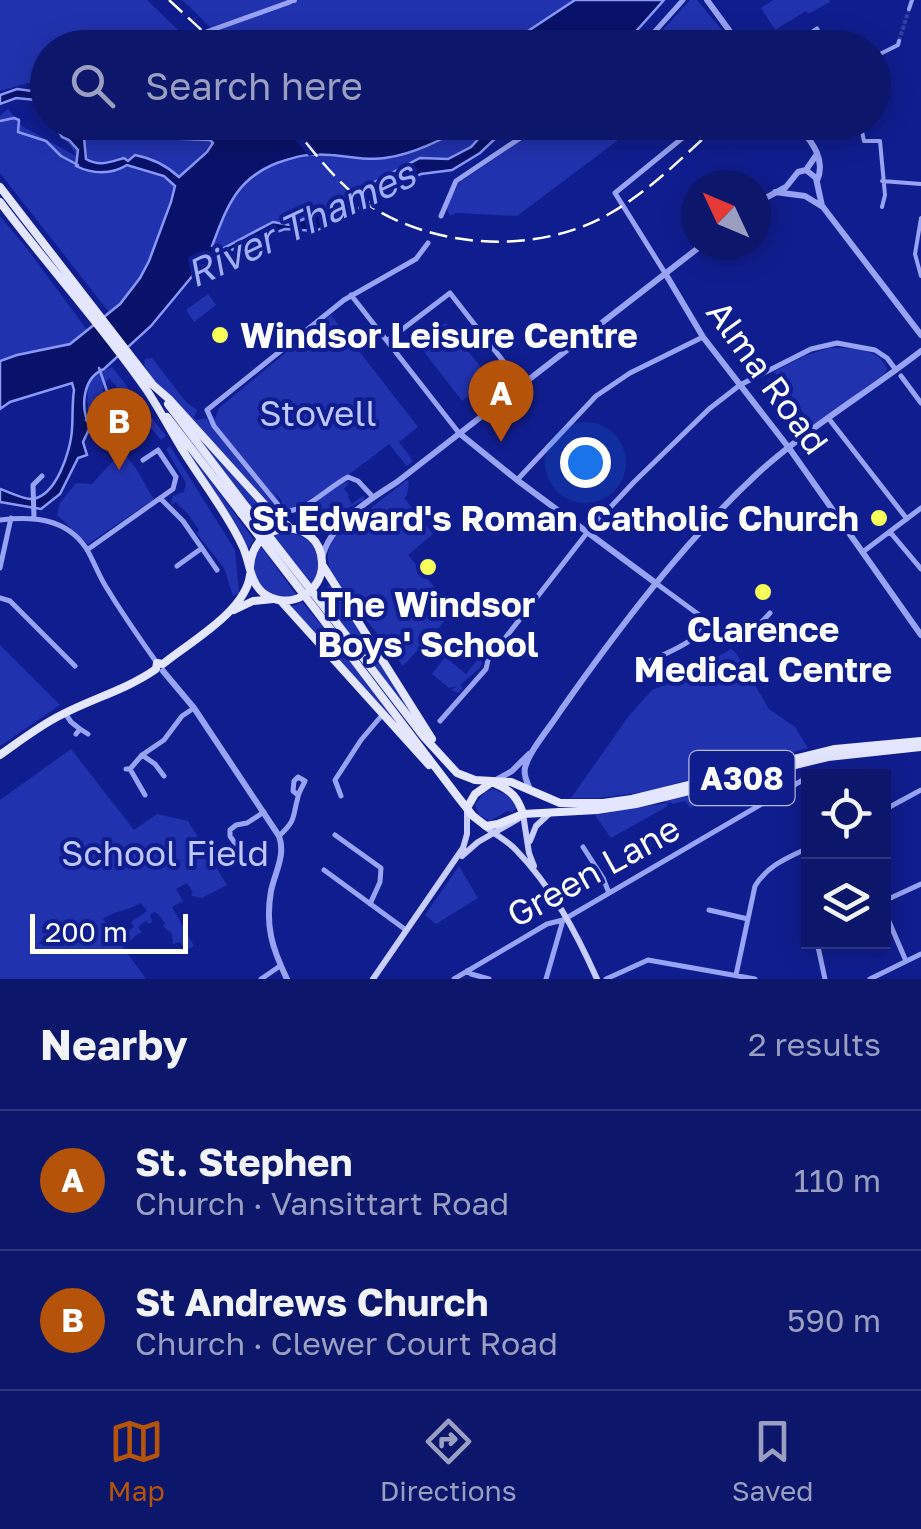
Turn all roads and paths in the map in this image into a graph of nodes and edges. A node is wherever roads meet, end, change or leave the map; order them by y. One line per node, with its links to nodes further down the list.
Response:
1 (683, 0): 7 (street)
2 (708, 0): 8 (street)
3 (912, 0): 5 (street)
4 (291, 1): 6 (street)
5 (909, 9)
6 (212, 30)
7 (656, 30)
8 (729, 30)
9 (900, 41): 10 (street)
10 (891, 49)
11 (517, 140): 28 (street)
12 (680, 140): 33 (street, Alma Road)
13 (810, 140): 15 (street)
14 (880, 140): 18 (street)
15 (817, 154): 16 (street); 19 (street)
16 (806, 170): 17 (street); 19 (street)
17 (791, 181): 22 (street); 24 (street)
18 (882, 181): 20 (street); 27 (street)
19 (817, 182): 24 (street); 26 (street)
20 (921, 184)
21 (0, 187): 37 (main road)
22 (775, 192): 23 (street); 24 (street)
23 (771, 194)
24 (801, 195): 26 (street)
25 (0, 202): 37 (main road)
26 (822, 207): 39 (street)
27 (882, 207)
28 (441, 216)
29 (921, 218): 34 (street)
30 (428, 243): 38 (street)
31 (682, 260): 32 (street)
32 (674, 266): 33 (street); 36 (street)
33 (666, 273): 35 (street); 36 (street, Alma Road)
34 (921, 276)
35 (657, 280): 36 (street); 45 (street)
36 (672, 284): 40 (street, Alma Road)
37 (76, 292): 44 (main road)
38 (350, 295): 41 (street); 54 (street)
39 (921, 335)
40 (703, 337): 46 (street, Alma Road); 53 (street)
41 (387, 341): 45 (street); 49 (street)
42 (921, 352): 43 (street)
43 (898, 373): 46 (street); 47 (street); 48 (street)
44 (147, 384): 62 (main road); 71 (main road); 79 (main road, bridge)
45 (521, 384): 49 (street)
46 (740, 384): 50 (street, Alma Road); 63 (street)
47 (920, 400)
48 (830, 419): 50 (street); 60 (street)
49 (458, 432): 53 (street); 54 (street)
50 (789, 448): 67 (street, Alma Road); 74 (street)
51 (143, 460): 55 (street)
52 (42, 476): 57 (street)
53 (517, 480): 63 (street)
54 (373, 497): 58 (street)
55 (161, 499): 65 (street); 66 (street)
56 (921, 508): 60 (street)
57 (34, 514): 59 (street); 66 (street)
58 (353, 514): 62 (street); 68 (street)
59 (11, 518): 61 (street); 70 (street)
60 (908, 518): 64 (street)
61 (0, 520)
62 (294, 529): 68 (main road); 71 (main road)
63 (588, 532): 74 (street); 88 (street)
64 (890, 532): 67 (street); 72 (street)
65 (202, 548): 69 (street); 73 (street)
66 (87, 550): 84 (street)
67 (864, 551): 81 (street, Alma Road)
68 (322, 563): 76 (main road); 94 (main road)
69 (177, 566)
70 (0, 568)
71 (250, 568): 76 (main road); 78 (main road)
72 (921, 569)
73 (217, 570)
74 (656, 584): 80 (street); 90 (street)
75 (0, 598): 83 (street)
76 (277, 600): 78 (main road); 87 (main road)
77 (770, 613): 80 (street)
78 (226, 614): 84 (main road)
79 (328, 619): 94 (main road); 100 (main road)
80 (708, 622): 82 (street)
81 (921, 634)
82 (650, 661)
83 (75, 666)
84 (159, 667): 85 (street); 86 (main road)
85 (194, 708): 92 (street); 108 (street)
86 (65, 712): 89 (street); 93 (main road)
87 (383, 714): 98 (street); 100 (main road)
88 (440, 720)
89 (88, 734)
90 (540, 742): 97 (street); 105 (street)
91 (921, 744): 105 (main road, A308); 109 (main road, A308)
92 (142, 754): 95 (street); 103 (street)
93 (0, 755)
94 (445, 760): 97 (main road)
95 (164, 776)
96 (801, 781): 123 (street, Green Lane)
97 (492, 782): 105 (main road, A308); 107 (main road); 110 (main road)
98 (336, 785): 99 (street); 104 (street)
99 (328, 786)
100 (450, 786): 107 (main road)
101 (921, 790): 106 (street)
102 (298, 794): 114 (street)
103 (146, 795)
104 (340, 796)
105 (530, 798): 110 (main road)
106 (891, 806)
107 (467, 808): 111 (main road); 120 (main road)
108 (264, 812): 114 (street); 117 (street)
109 (552, 812): 110 (main road, A308); 116 (main road)
110 (524, 816): 111 (main road); 112 (main road); 116 (main road)
111 (481, 824): 112 (main road)
112 (493, 834): 120 (main road); 121 (main road)
113 (335, 835): 125 (street)
114 (279, 836): 134 (street)
115 (583, 846): 123 (street)
116 (528, 848): 121 (main road)
117 (239, 849)
118 (801, 851): 128 (street)
119 (324, 870): 125 (street)
120 (448, 872): 130 (main road)
121 (539, 876): 127 (main road)
122 (921, 884): 124 (street)
123 (608, 893): 127 (street, Green Lane)
124 (891, 898)
125 (370, 904): 130 (street)
126 (709, 910): 128 (street)
127 (565, 918): 136 (street, Green Lane); 143 (street); 144 (main road)
128 (748, 919): 137 (street)
129 (891, 926): 133 (street)
130 (406, 930): 140 (main road)
131 (818, 949): 148 (street)
132 (921, 954): 133 (street)
133 (906, 961): 149 (street)
134 (280, 966): 138 (street); 139 (street)
135 (698, 970): 137 (street); 145 (street); 146 (street)
136 (468, 971): 141 (street, Green Lane); 142 (street)
137 (736, 975): 147 (street)
138 (261, 979)
139 (286, 979)
140 (373, 979)
141 (454, 979)
142 (489, 979)
143 (546, 979)
144 (597, 979)
145 (606, 979)
146 (697, 979)
147 (755, 979)
148 (824, 979)
149 (870, 979)

